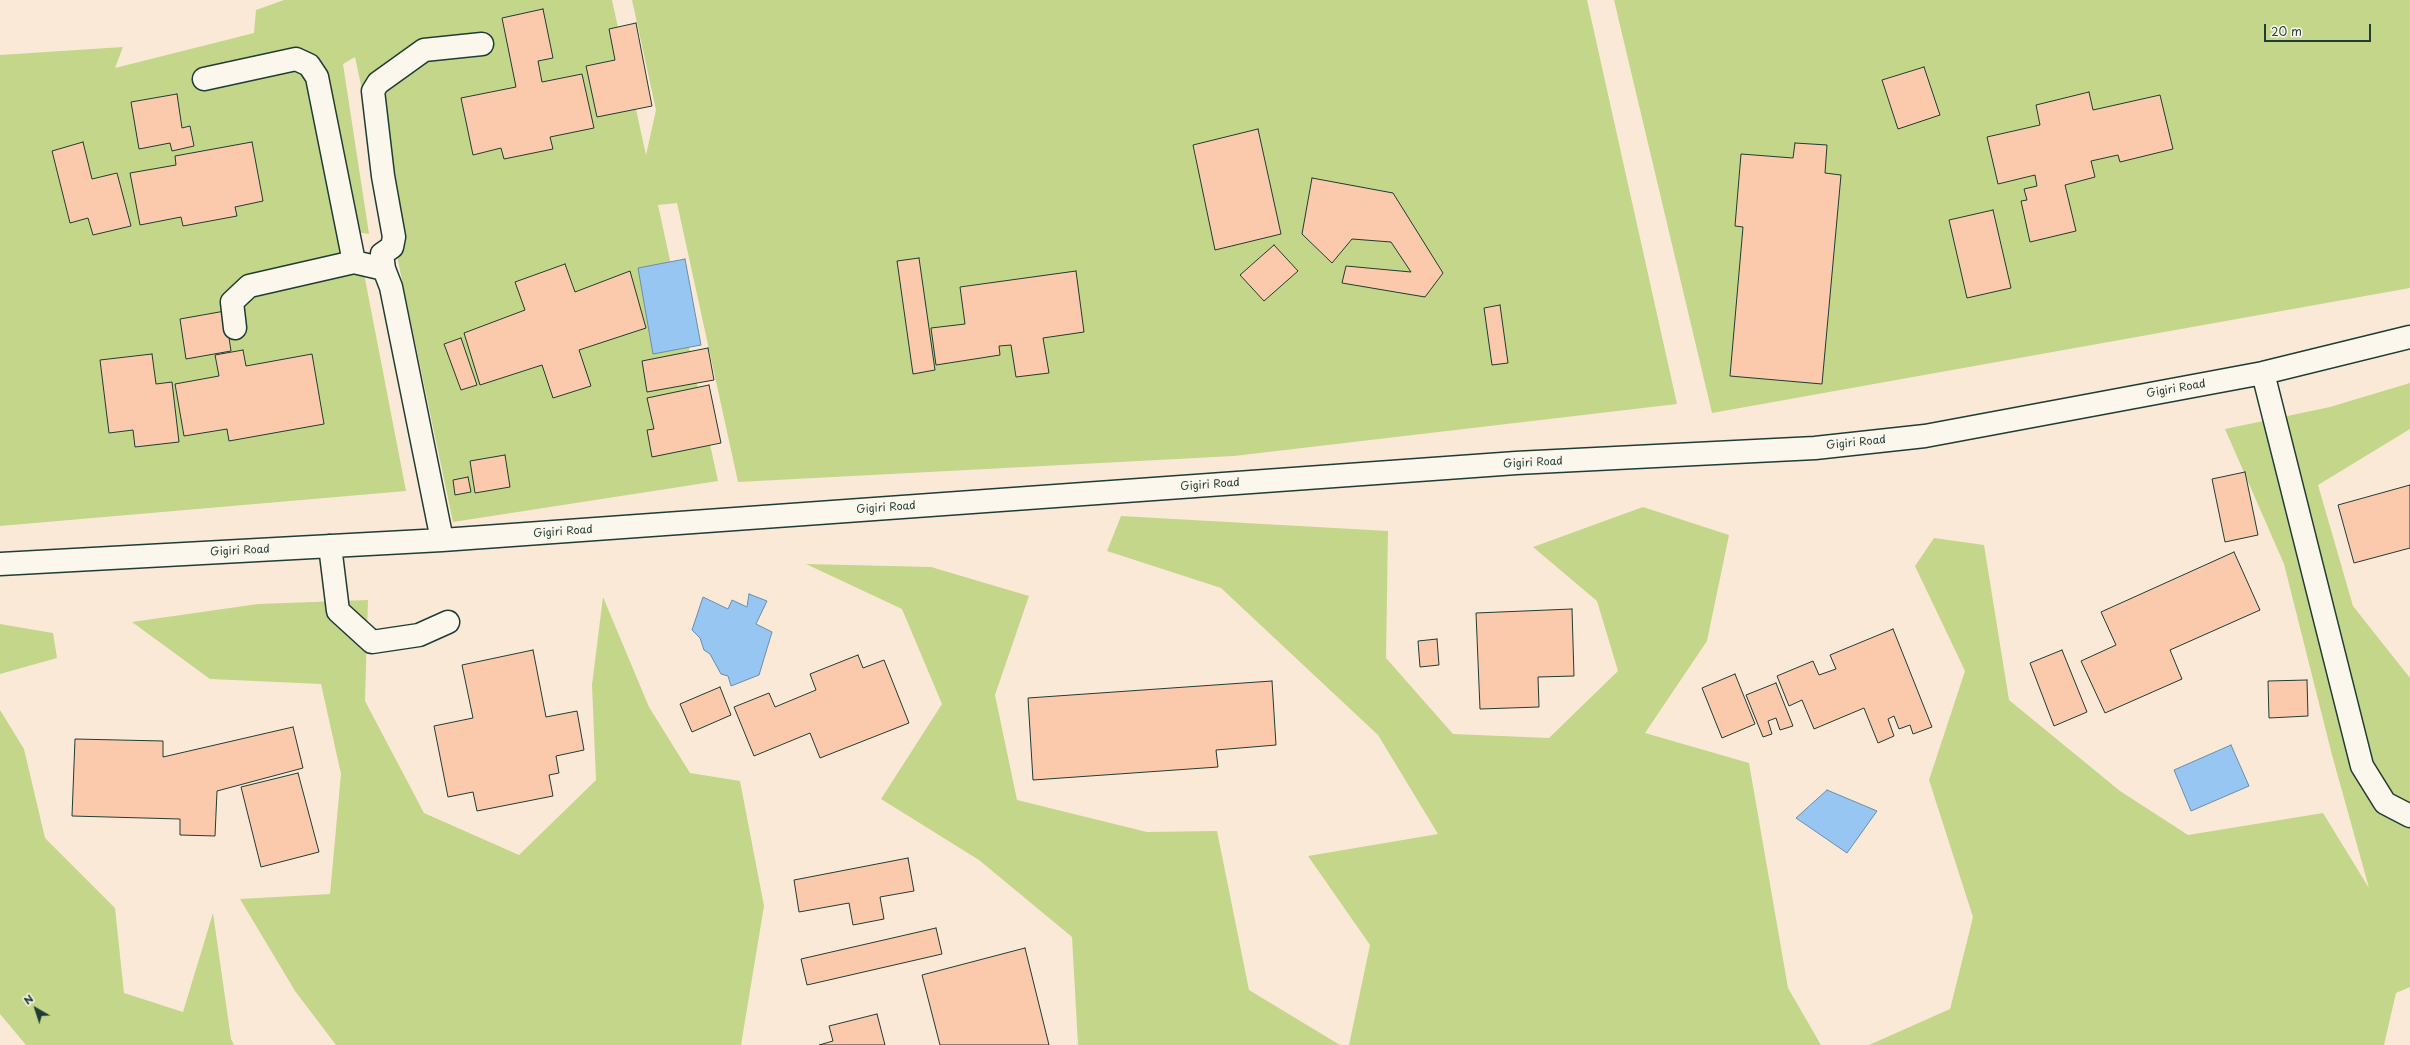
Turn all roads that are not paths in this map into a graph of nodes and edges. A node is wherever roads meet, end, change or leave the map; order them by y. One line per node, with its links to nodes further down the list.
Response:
1 (482, 44): 4 (street)
2 (204, 79): 3 (street)
3 (354, 262): 4 (street); 5 (street)
4 (384, 269): 8 (street)
5 (235, 328)
6 (2410, 337): 7 (street, Gigiri Road)
7 (2263, 373): 8 (street, Gigiri Road); 12 (street)
8 (442, 540): 9 (street, Gigiri Road)
9 (330, 546): 10 (street, Gigiri Road); 11 (street)
10 (0, 564)
11 (448, 622)
12 (2410, 816)

